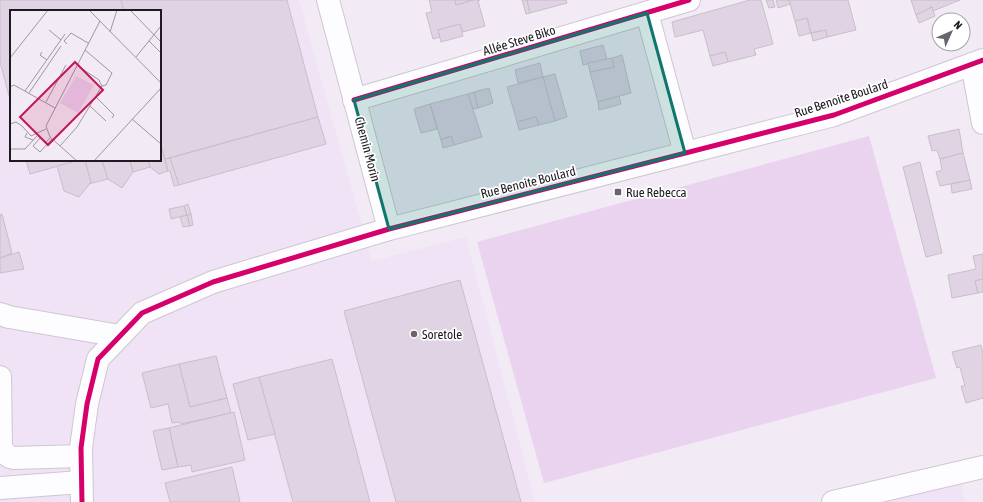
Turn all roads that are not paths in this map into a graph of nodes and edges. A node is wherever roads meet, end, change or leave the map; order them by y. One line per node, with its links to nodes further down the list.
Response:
1 (328, 0): 5 (street, Chemin Morin)
2 (689, 0): 3 (street, Allée Steve Biko)
3 (647, 13): 5 (street, Allée Steve Biko); 7 (street)
4 (978, 62): 6 (street); 7 (street, Rue Benoite Boulard)
5 (354, 100): 8 (street, Chemin Morin)
6 (983, 123)
7 (686, 153): 8 (street, Rue Benoite Boulard)
8 (389, 229): 10 (street, Rue Benoite Boulard)
9 (3, 316): 10 (street)
10 (120, 336): 12 (street, Rue Benoite Boulard)
11 (0, 377): 12 (street)
12 (81, 456): 15 (street)
13 (983, 467): 16 (street)
14 (0, 488): 15 (street)
15 (82, 492)
16 (846, 500)

